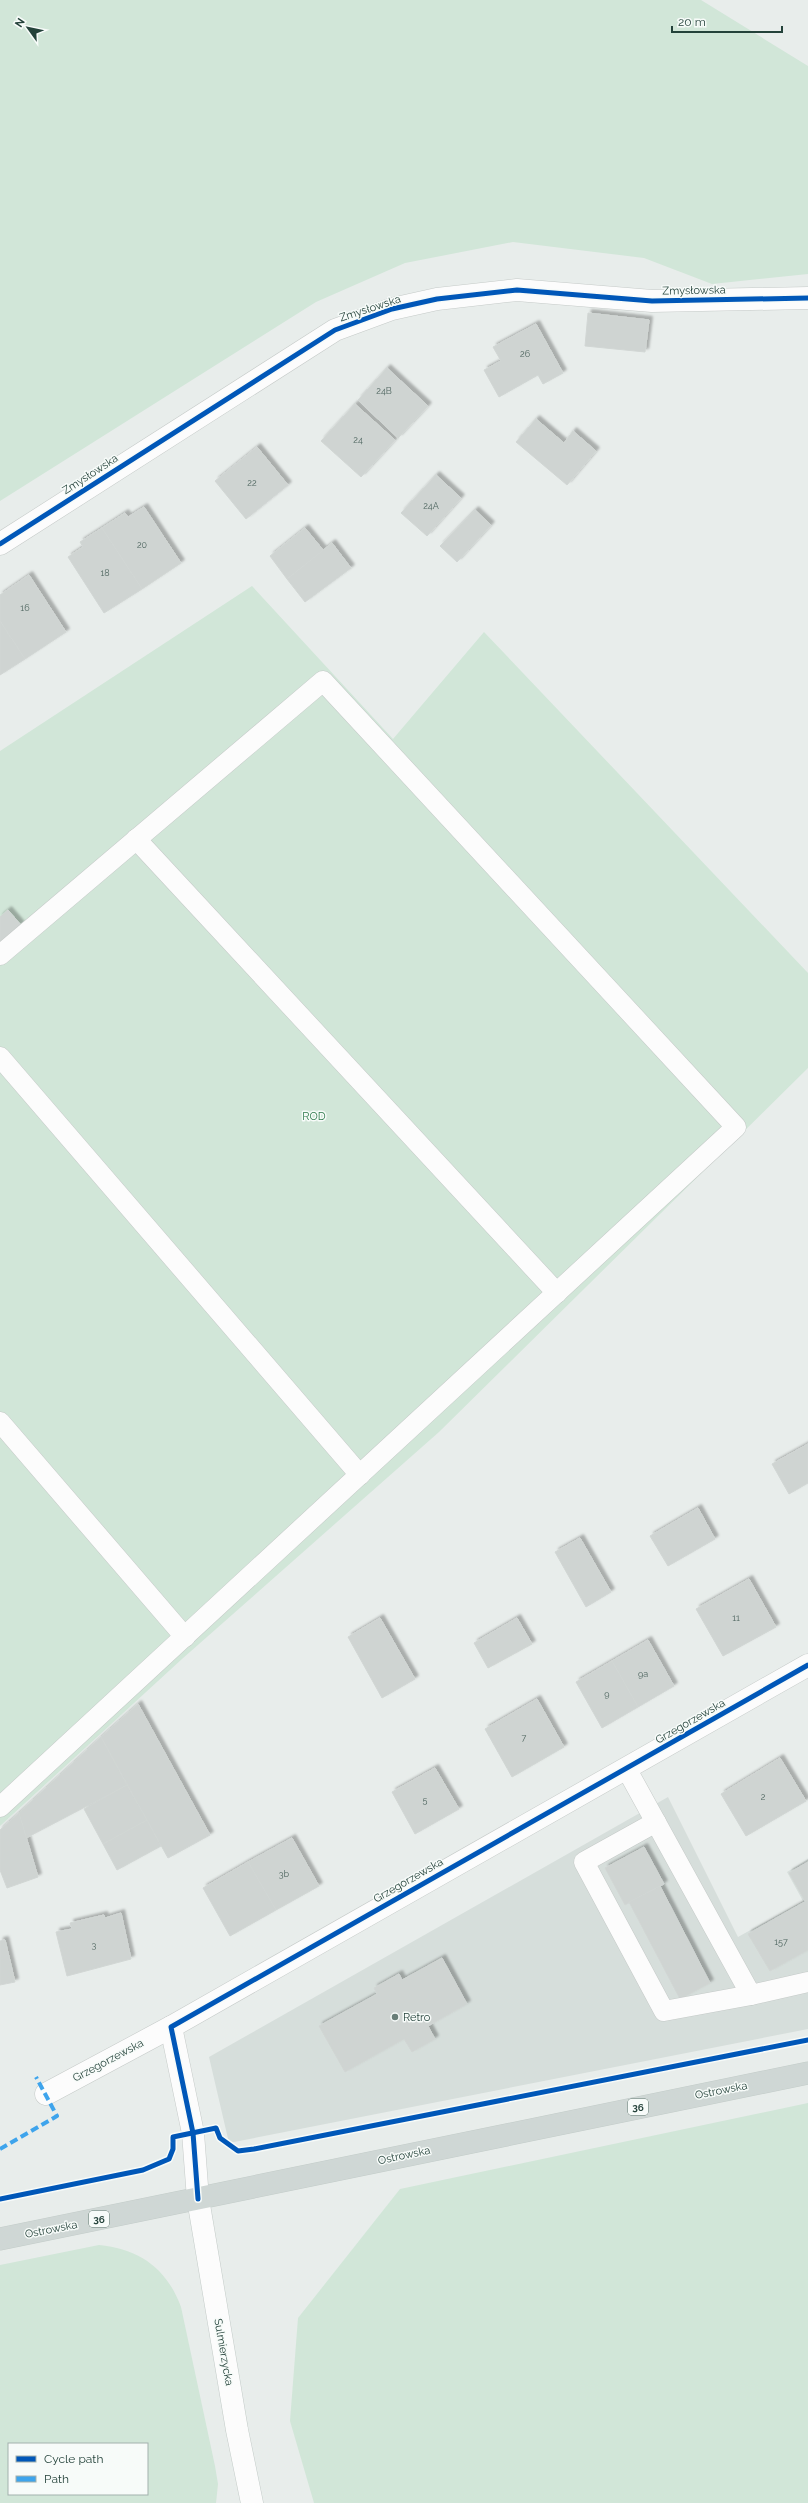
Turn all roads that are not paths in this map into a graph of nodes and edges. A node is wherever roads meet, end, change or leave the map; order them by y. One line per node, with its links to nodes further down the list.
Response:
1 (808, 298): 2 (street, Zmysłowska)
2 (0, 544)
3 (136, 839): 4 (lane); 6 (lane); 6 (lane)
4 (0, 955)
5 (0, 1057): 8 (lane)
6 (557, 1293): 8 (lane)
7 (0, 1422): 9 (lane)
8 (360, 1475): 9 (lane)
9 (185, 1637): 12 (lane)
10 (808, 1665): 11 (street, Grzegorzewska)
11 (626, 1768): 13 (lane); 16 (street, Grzegorzewska)
12 (0, 1807)
13 (656, 1822): 15 (lane); 15 (lane)
14 (808, 1982): 15 (lane)
15 (751, 1995)
16 (171, 2027): 18 (street, Grzegorzewska); 19 (street)
17 (808, 2073): 19 (main road, Ostrowska / 36)
18 (46, 2094)
19 (198, 2199): 20 (main road, Ostrowska / 36); 21 (street, Sulmierzycka)
20 (0, 2239)
21 (252, 2503)

